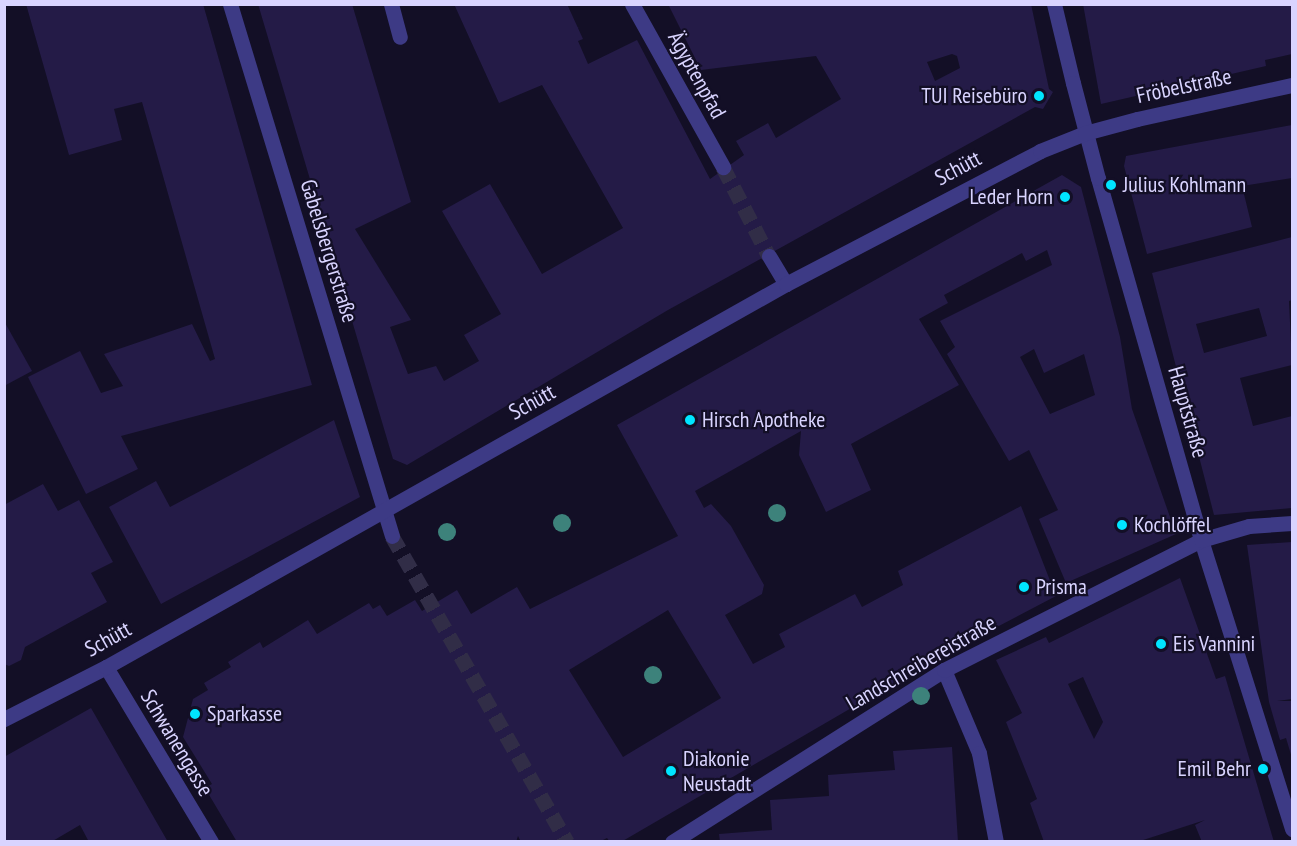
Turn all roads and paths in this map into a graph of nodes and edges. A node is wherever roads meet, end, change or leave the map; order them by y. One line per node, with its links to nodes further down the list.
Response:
1 (230, 4): 11 (street, Gabelsbergerstraße)
2 (391, 4): 5 (street)
3 (632, 4): 8 (street, Ägyptenpfad)
4 (1054, 4): 7 (street, Hauptstraße)
5 (400, 37)
6 (1293, 85): 7 (street, Fröbelstraße)
7 (1085, 133): 10 (street, Schütt); 14 (street, Hauptstraße)
8 (723, 167)
9 (769, 256): 10 (street)
10 (786, 284): 11 (street, Schütt)
11 (385, 510): 13 (street); 15 (street, Schütt)
12 (1293, 523): 14 (street, Landschreibereistraße)
13 (392, 536)
14 (1201, 540): 16 (street, Landschreibereistraße); 18 (street, Hauptstraße)
15 (106, 667): 17 (street, Schütt); 20 (street, Schwanengasse)
16 (944, 670): 21 (street, Landschreibereistraße); 22 (street)
17 (4, 719)
18 (1288, 796): 19 (street, Hauptstraße)
19 (1293, 829)
20 (211, 842)
21 (672, 842)
22 (996, 842)

